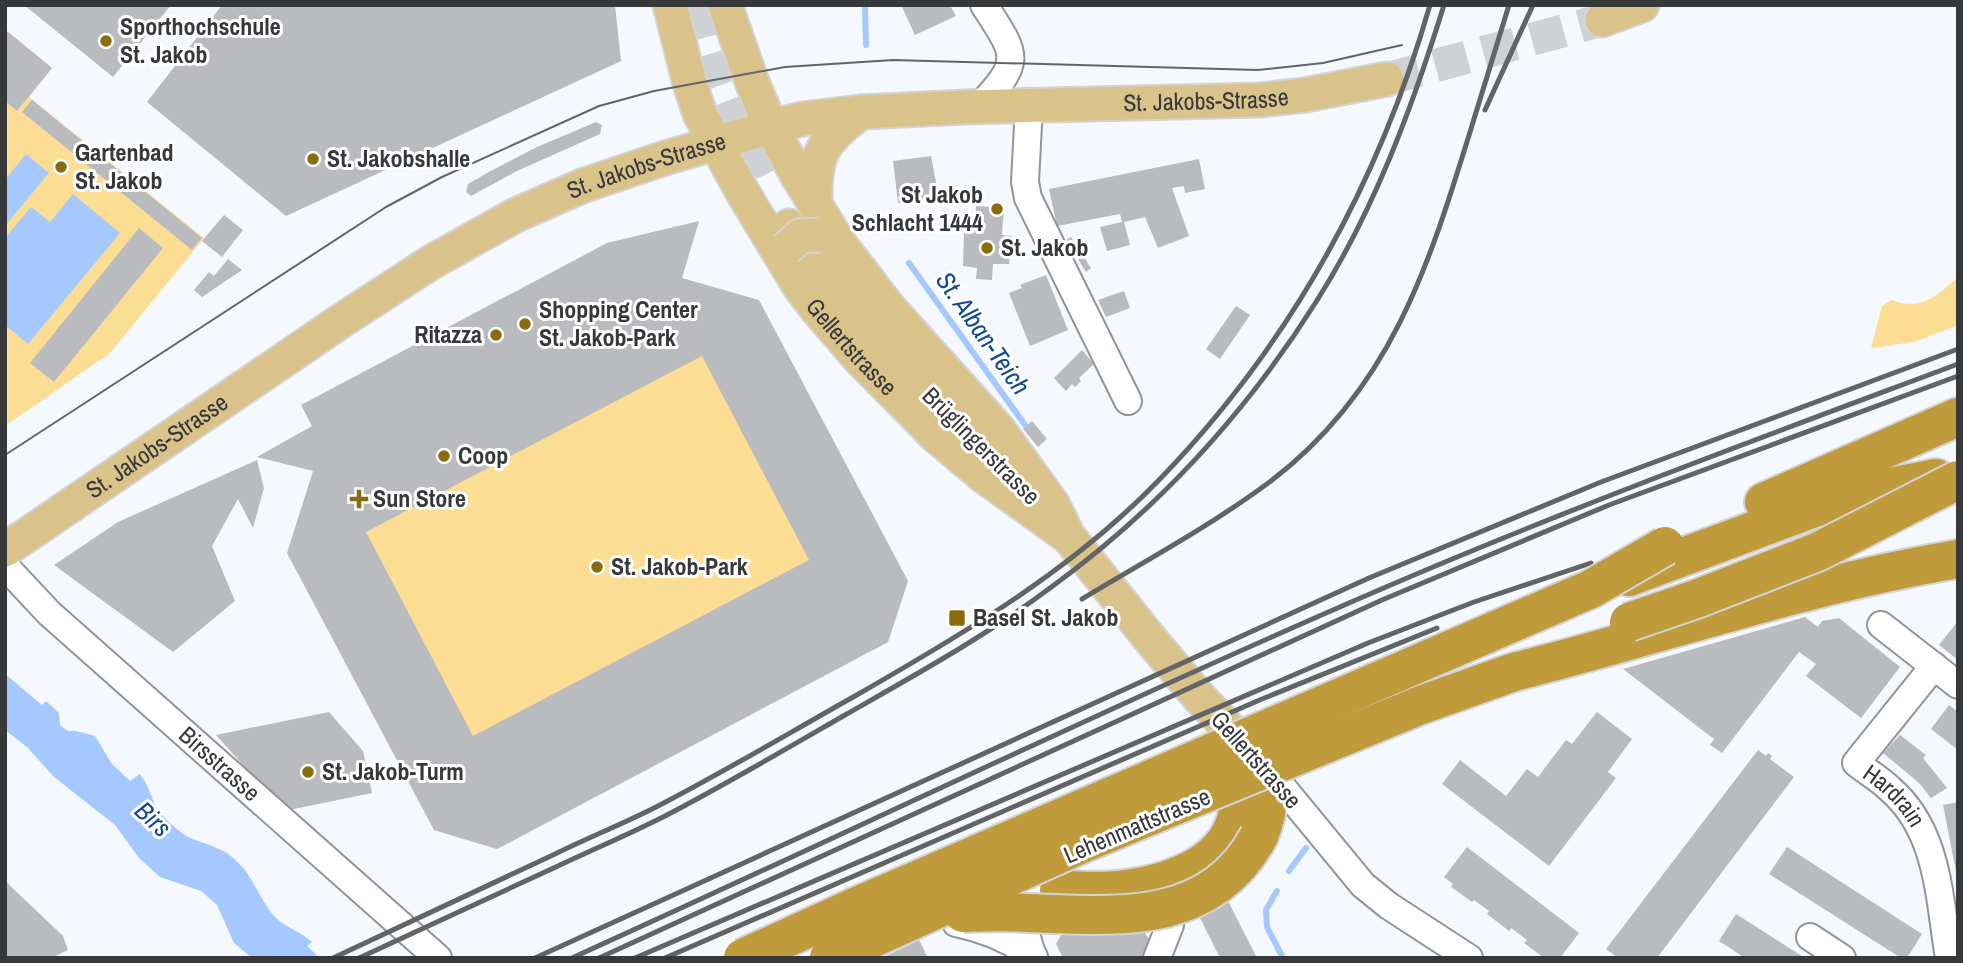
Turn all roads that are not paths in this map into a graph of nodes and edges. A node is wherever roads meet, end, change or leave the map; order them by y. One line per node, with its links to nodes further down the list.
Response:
1 (670, 5): 11 (main road)
2 (725, 5): 10 (main road)
3 (984, 5): 8 (street)
4 (1642, 5): 5 (main road)
5 (1602, 20)
6 (1387, 79): 7 (main road, St. Jakobs-Strasse)
7 (1028, 106): 8 (main road, St. Jakobs-Strasse); 15 (street)
8 (979, 107): 9 (main road, St. Jakobs-Strasse)
9 (861, 111): 10 (main road, St. Jakobs-Strasse); 13 (main road)
10 (771, 127): 11 (main road, St. Jakobs-Strasse); 13 (main road, Gellertstrasse)
11 (714, 142): 14 (main road, Gellertstrasse); 19 (main road, St. Jakobs-Strasse)
12 (768, 190): 18 (main road, Brüglingerstrasse)
13 (825, 227): 14 (main road, bridge); 18 (main road, Gellertstrasse)
14 (784, 254): 18 (main road, Gellertstrasse)
15 (1128, 401)
16 (1958, 417): 20 (highway)
17 (1947, 479): 20 (highway); 25 (highway, bridge)
18 (1068, 536): 27 (main road, Gellertstrasse)
19 (5, 550)
20 (1667, 555): 34 (highway, bridge)
21 (1958, 559): 25 (highway)
22 (5, 566): 32 (street, Birsstrasse)
23 (1881, 625): 24 (street)
24 (1934, 666): 26 (street); 41 (street, Hardrain)
25 (1514, 672): 35 (highway, bridge)
26 (1958, 685)
27 (1242, 753): 28 (highway); 31 (street, Lehenmattstrasse); 39 (street, Gellertstrasse)
28 (1245, 833): 33 (highway, bridge); 36 (highway, bridge)
29 (1170, 925): 38 (street)
30 (1810, 937): 40 (street)
31 (1034, 957): 37 (street)
32 (438, 958)
33 (724, 958)
34 (743, 958)
35 (830, 958)
36 (844, 958)
37 (863, 958)
38 (1157, 958)
39 (1469, 958)
40 (1842, 958)
41 (1949, 958)

